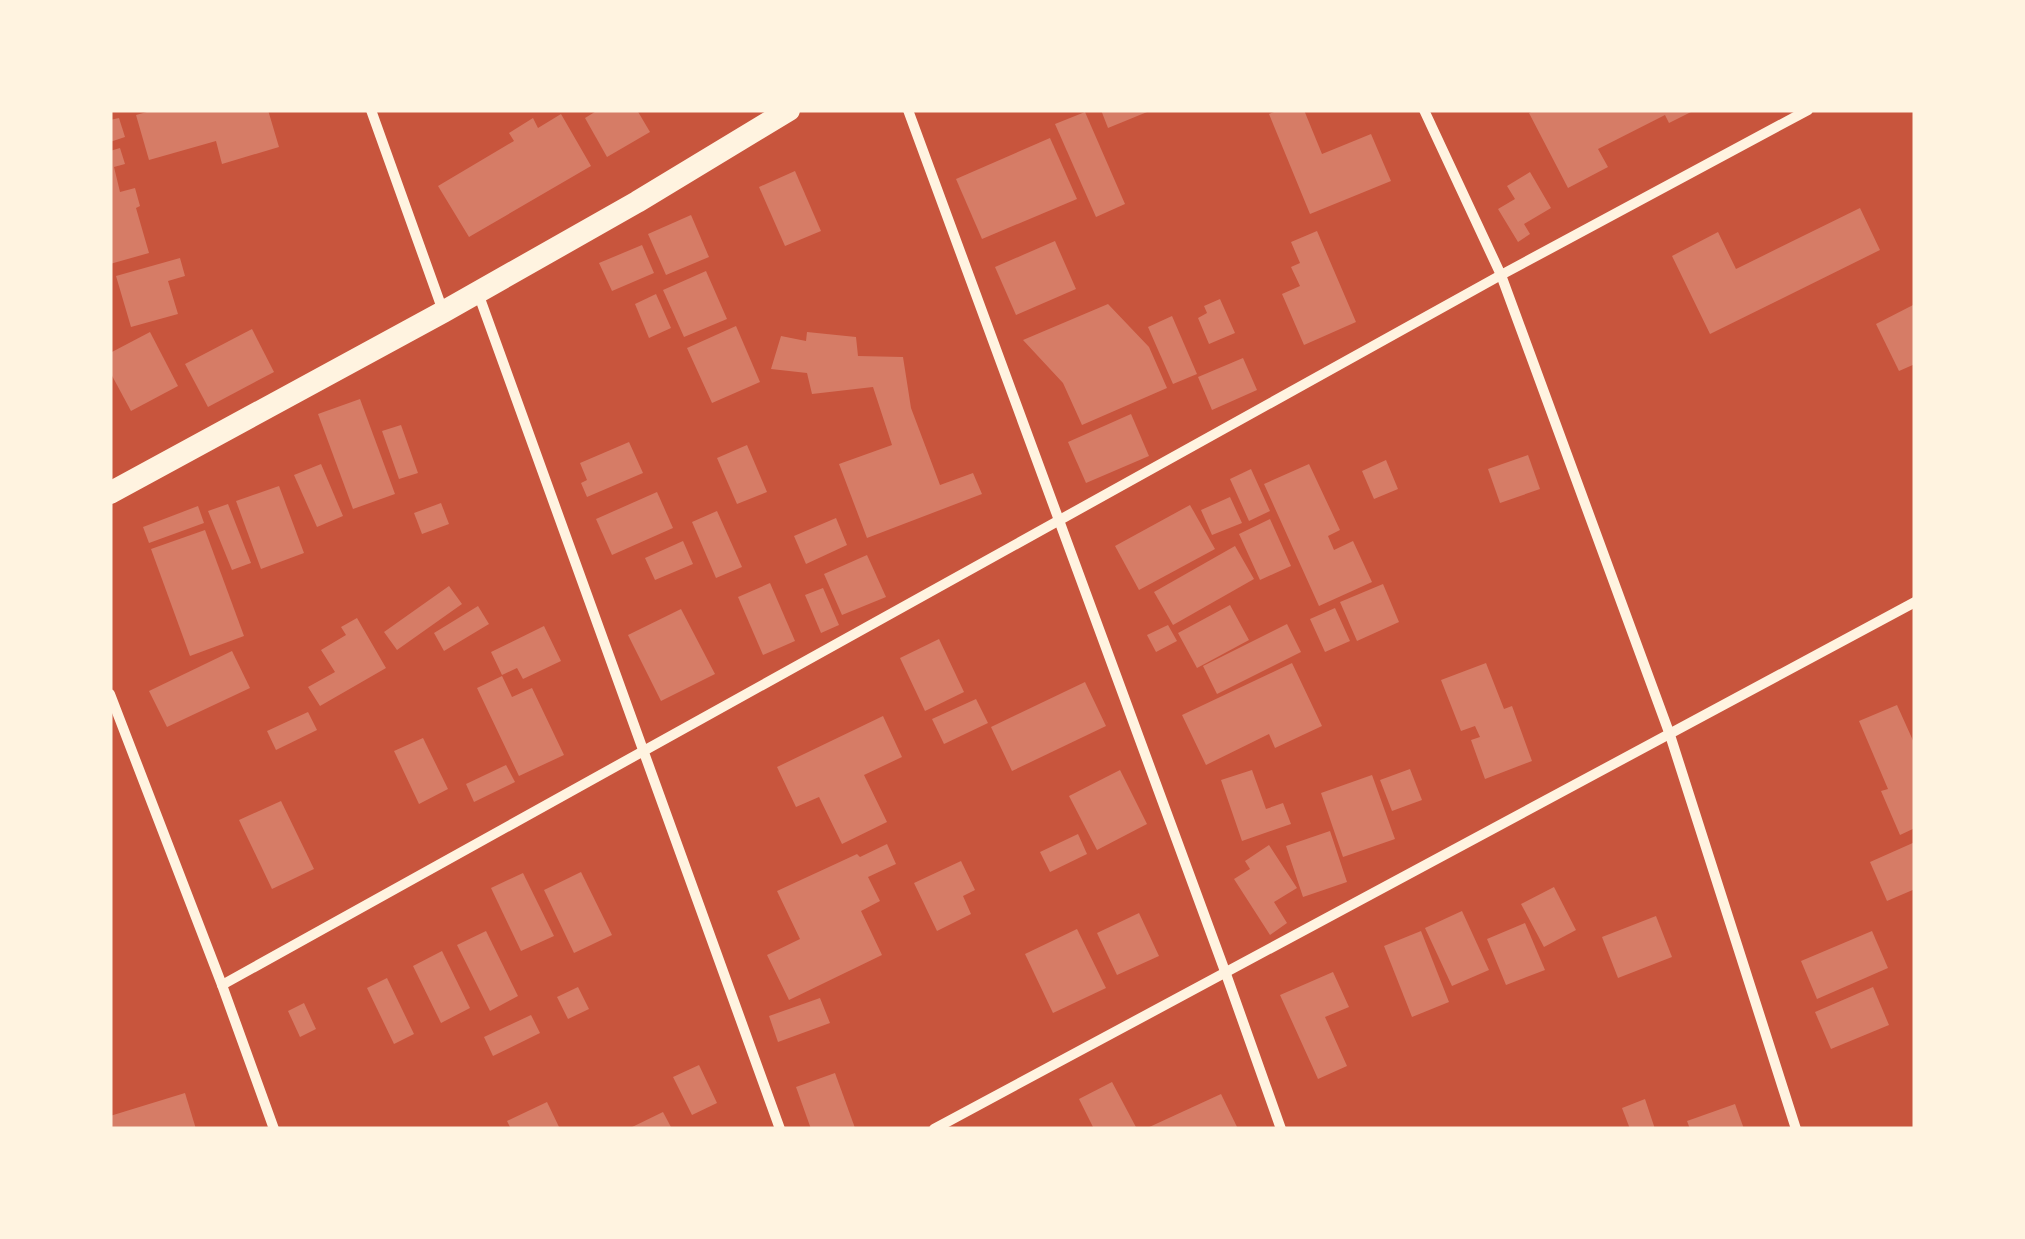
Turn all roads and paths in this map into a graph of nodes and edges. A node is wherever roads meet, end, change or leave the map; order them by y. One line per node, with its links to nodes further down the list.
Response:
1 (371, 110): 8 (street)
2 (789, 110): 7 (main road)
3 (908, 110): 10 (street)
4 (1424, 110): 6 (street)
5 (1808, 110): 6 (street)
6 (1501, 275): 10 (street); 13 (street)
7 (478, 292): 8 (main road); 14 (street)
8 (444, 312): 9 (main road)
9 (110, 494)
10 (1058, 521): 14 (street); 15 (street)
11 (1915, 602): 13 (street)
12 (110, 694): 16 (street)
13 (1670, 735): 15 (street); 21 (street)
14 (644, 750): 16 (street); 18 (street)
15 (1226, 974): 19 (street); 20 (street)
16 (222, 985): 17 (street)
17 (274, 1129)
18 (780, 1129)
19 (934, 1129)
20 (1281, 1129)
21 (1796, 1129)

